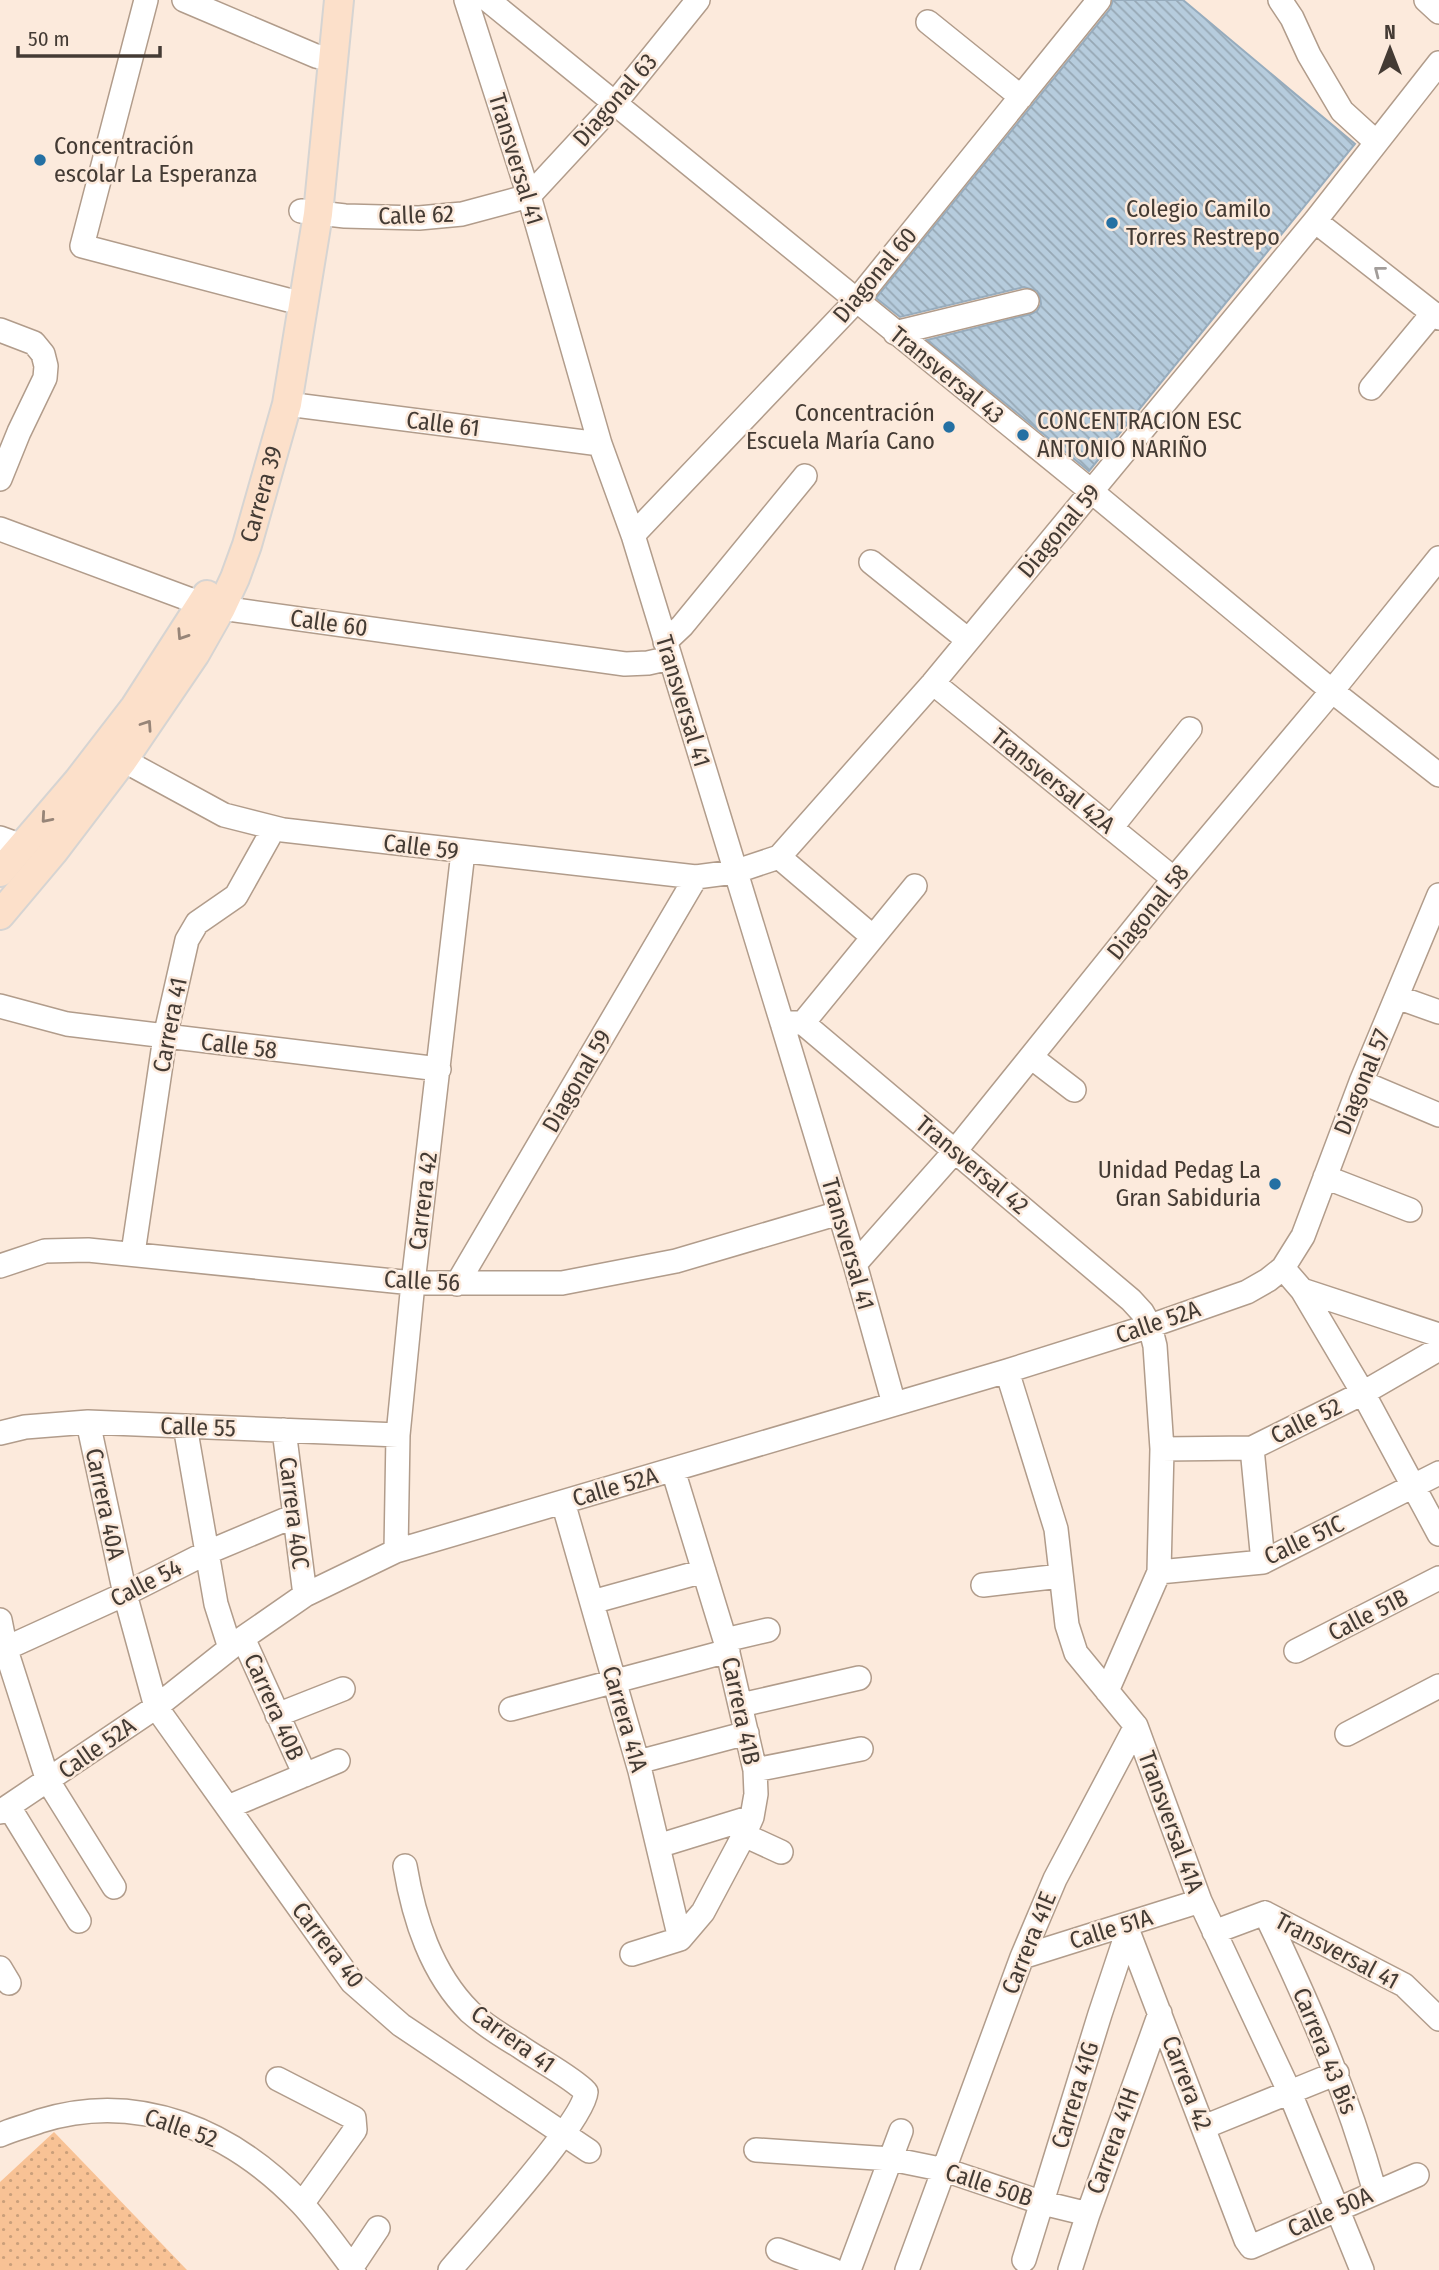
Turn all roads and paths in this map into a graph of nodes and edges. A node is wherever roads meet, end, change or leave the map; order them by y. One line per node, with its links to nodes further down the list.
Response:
1 (146, 0): 21 (street)
2 (184, 0): 13 (street)
3 (321, 0): 13 (main road, Carrera 39)
4 (339, 0): 13 (main road, Carrera 39)
5 (466, 0): 18 (street, Transversal 41)
6 (488, 0): 16 (street, Transversal 43)
7 (698, 0): 16 (street, Diagonal 63)
8 (1099, 0): 15 (street, Diagonal 60)
9 (1280, 0): 17 (street)
10 (1426, 0): 11 (street)
11 (1439, 12)
12 (928, 22): 15 (street)
13 (324, 58): 19 (main road, Carrera 39)
14 (1439, 62): 17 (street, Diagonal 59)
15 (1021, 97): 22 (street, Diagonal 60)
16 (615, 103): 18 (street, Diagonal 63); 22 (street, Transversal 43)
17 (1376, 142): 20 (street, Diagonal 59)
18 (529, 196): 19 (street, Calle 62); 30 (street, Transversal 41)
19 (310, 212): 21 (main road, Carrera 39); 28 (main road, Carrera 39)
20 (1315, 222): 24 (street, one-way to 20); 33 (street, Diagonal 59)
21 (288, 300): 38 (main road, Carrera 39)
22 (856, 301): 26 (street, Transversal 43); 35 (street, Diagonal 60)
23 (1027, 301): 26 (street)
24 (1436, 316): 27 (street)
25 (0, 330): 29 (street)
26 (895, 333): 33 (street, Transversal 43)
27 (1371, 388)
28 (287, 404): 30 (street, Calle 61); 38 (main road, Carrera 39)
29 (9, 428): 32 (street)
30 (600, 444): 35 (street, Transversal 41)
31 (805, 476): 40 (street)
32 (0, 479)
33 (1091, 491): 39 (street, Diagonal 59); 42 (street, Transversal 43)
34 (0, 529): 38 (street, Calle 60)
35 (633, 534): 40 (street, Transversal 41)
36 (1439, 558): 42 (street, Diagonal 58)
37 (871, 562): 39 (street)
38 (212, 606): 40 (street, Calle 60); 44 (main road, Carrera 39, one-way to 38); 48 (main road, Carrera 39, one-way to 48)
39 (968, 640): 41 (street, Diagonal 59)
40 (668, 650): 52 (street, Transversal 41)
41 (933, 683): 47 (street, Transversal 42A); 50 (street, Diagonal 59)
42 (1332, 691): 45 (street, Transversal 43); 54 (street, Diagonal 58)
43 (1191, 729): 47 (street)
44 (123, 761): 46 (street, Calle 59); 57 (main road, Carrera 39)
45 (1439, 775)
46 (274, 828): 49 (street, Calle 59); 63 (street, Carrera 41)
47 (1111, 828): 54 (street, Transversal 42A)
48 (11, 842): 51 (main road, Carrera 39)
49 (463, 852): 53 (street, Calle 59); 65 (street, Carrera 42)
50 (779, 857): 52 (street); 58 (street)
51 (0, 872)
52 (734, 872): 53 (street, Calle 59); 62 (street, Transversal 41)
53 (696, 877): 78 (street, Diagonal 59)
54 (1174, 879): 64 (street, Diagonal 58)
55 (915, 886): 58 (street)
56 (1439, 895): 59 (street, Diagonal 57)
57 (0, 915)
58 (873, 937): 62 (street)
59 (1397, 997): 61 (street); 66 (street, Diagonal 57)
60 (0, 1006): 63 (street, Calle 58)
61 (1439, 1012)
62 (792, 1023): 69 (street, Transversal 42); 72 (street, Transversal 41)
63 (165, 1038): 65 (street, Calle 58); 73 (street, Carrera 41)
64 (1031, 1057): 67 (street); 69 (street, Diagonal 58)
65 (439, 1069): 77 (street, Carrera 42)
66 (1361, 1082): 68 (street); 70 (street, Diagonal 57)
67 (1074, 1090)
68 (1439, 1115)
69 (955, 1151): 74 (street, Diagonal 58); 80 (street, Transversal 42)
70 (1325, 1177): 71 (street); 76 (street, Diagonal 57)
71 (1410, 1210)
72 (839, 1213): 74 (street, Transversal 41); 78 (street, Calle 56)
73 (133, 1253): 75 (street, Calle 56); 77 (street, Calle 56)
74 (855, 1264): 85 (street, Transversal 41)
75 (0, 1266)
76 (1283, 1268): 79 (street); 80 (street, Calle 52A)
77 (413, 1283): 78 (street, Calle 56); 90 (street, Carrera 42)
78 (457, 1284)
79 (1302, 1290): 81 (street); 84 (street)
80 (1150, 1326): 83 (street, Calle 52A); 92 (street)
81 (1439, 1335)
82 (1439, 1349): 84 (street, Calle 52)
83 (1007, 1371): 85 (street, Calle 52A); 104 (street, Transversal 41A)
84 (1363, 1393): 91 (street, Calle 52); 95 (street)
85 (894, 1404): 93 (street, Calle 52A)
86 (88, 1422): 87 (street, Calle 55); 89 (street, Calle 55); 107 (street, Carrera 40A)
87 (185, 1426): 88 (street, Calle 55); 100 (street)
88 (284, 1430): 90 (street, Calle 55); 97 (street, Carrera 40C)
89 (0, 1433)
90 (398, 1435): 99 (street, Carrera 42)
91 (1251, 1448): 92 (street, Calle 52); 101 (street)
92 (1162, 1449): 103 (street)
93 (673, 1470): 96 (street, Calle 52A); 102 (street, Carrera 41B)
94 (1439, 1473): 95 (street, Calle 51C)
95 (1414, 1486): 98 (street); 101 (street, Calle 51C)
96 (563, 1502): 99 (street, Calle 52A); 109 (street, Carrera 41A)
97 (293, 1516): 100 (street, Calle 54); 108 (street, Carrera 40C)
98 (1439, 1534)
99 (396, 1551): 108 (street, Calle 52A)
100 (206, 1553): 107 (street, Calle 54); 112 (street, Carrera 40B)
101 (1263, 1562): 103 (street, Calle 51C)
102 (704, 1571): 109 (street); 113 (street, Carrera 41B)
103 (1158, 1572): 120 (street)
104 (1062, 1576): 106 (street); 120 (street, Transversal 41A)
105 (1439, 1578): 115 (street, Calle 51B)
106 (983, 1585)
107 (125, 1594): 114 (street, Calle 54); 122 (street, Carrera 40A)
108 (304, 1595): 112 (street, Calle 52A)
109 (592, 1602): 117 (street, Carrera 41A)
110 (0, 1620): 114 (street)
111 (768, 1630): 113 (street)
112 (236, 1643): 122 (street, Calle 52A); 124 (street, Carrera 40B)
113 (727, 1646): 117 (street); 121 (street, Carrera 41B)
114 (3, 1650): 133 (street)
115 (1296, 1651)
116 (859, 1678): 121 (street)
117 (615, 1681): 123 (street); 130 (street, Carrera 41A)
118 (1439, 1686): 127 (street)
119 (343, 1689): 124 (street)
120 (1107, 1692): 125 (street, Transversal 41A)
121 (741, 1705): 126 (street, Carrera 41B)
122 (156, 1707): 133 (street, Calle 52A); 134 (street, Carrera 40)
123 (511, 1709)
124 (277, 1715): 132 (street, Carrera 40B)
125 (1136, 1726): 141 (street, Transversal 41A); 148 (street, Carrera 41E)
126 (747, 1734): 130 (street); 131 (street, Carrera 41B)
127 (1347, 1734)
128 (860, 1749): 131 (street)
129 (338, 1761): 132 (street)
130 (638, 1762): 137 (street, Carrera 41A)
131 (755, 1770): 136 (street, Carrera 41B)
132 (304, 1776): 134 (street)
133 (48, 1782): 135 (street, Calle 52A); 140 (street)
134 (228, 1807): 156 (street, Carrera 40)
135 (5, 1809): 143 (street)
136 (748, 1826): 137 (street); 138 (street); 146 (street, Carrera 41B)
137 (658, 1846): 146 (street, Carrera 41A)
138 (781, 1852)
139 (405, 1866): 156 (street, Carrera 41)
140 (114, 1887)
141 (1200, 1900): 144 (street, Calle 51A); 145 (street, Transversal 41A)
142 (1265, 1913): 145 (street); 150 (street, Transversal 41); 151 (street, Carrera 43 Bis)
143 (79, 1921)
144 (1127, 1928): 148 (street, Calle 51A); 149 (street, Carrera 42); 164 (street, Carrera 41G)
145 (1214, 1933): 153 (street, Transversal 41A)
146 (680, 1939): 147 (street)
147 (632, 1954)
148 (1022, 1957): 161 (street, Carrera 41E)
149 (1160, 2013): 154 (street, Carrera 42); 167 (street, Carrera 41H)
150 (1439, 2020)
151 (1337, 2073): 153 (street); 163 (street, Carrera 43 Bis)
152 (278, 2079): 165 (street)
153 (1290, 2093): 154 (street); 166 (street, Transversal 41A)
154 (1204, 2127): 169 (street, Carrera 42)
155 (901, 2130): 160 (street)
156 (565, 2133): 159 (street, Carrera 40); 174 (street)
157 (0, 2136): 165 (street, Calle 52)
158 (756, 2150): 160 (street)
159 (589, 2151)
160 (891, 2159): 161 (street, Calle 50B); 175 (street)
161 (945, 2170): 164 (street, Calle 50B); 176 (street, Carrera 41E)
162 (1417, 2175): 163 (street, Calle 50A)
163 (1375, 2192): 166 (street, Calle 50A)
164 (1043, 2203): 167 (street, Calle 50B); 171 (street, Carrera 41G)
165 (302, 2204): 173 (street, Calle 52)
166 (1336, 2208): 169 (street, Calle 50A); 178 (street, Transversal 41A)
167 (1088, 2214): 177 (street, Carrera 41H)
168 (378, 2228): 173 (street)
169 (1246, 2240)
170 (778, 2250): 172 (street)
171 (1024, 2260)
172 (821, 2268)
173 (353, 2269)
174 (450, 2270)
175 (849, 2270)
176 (907, 2270)
177 (1070, 2270)
178 (1362, 2270)

